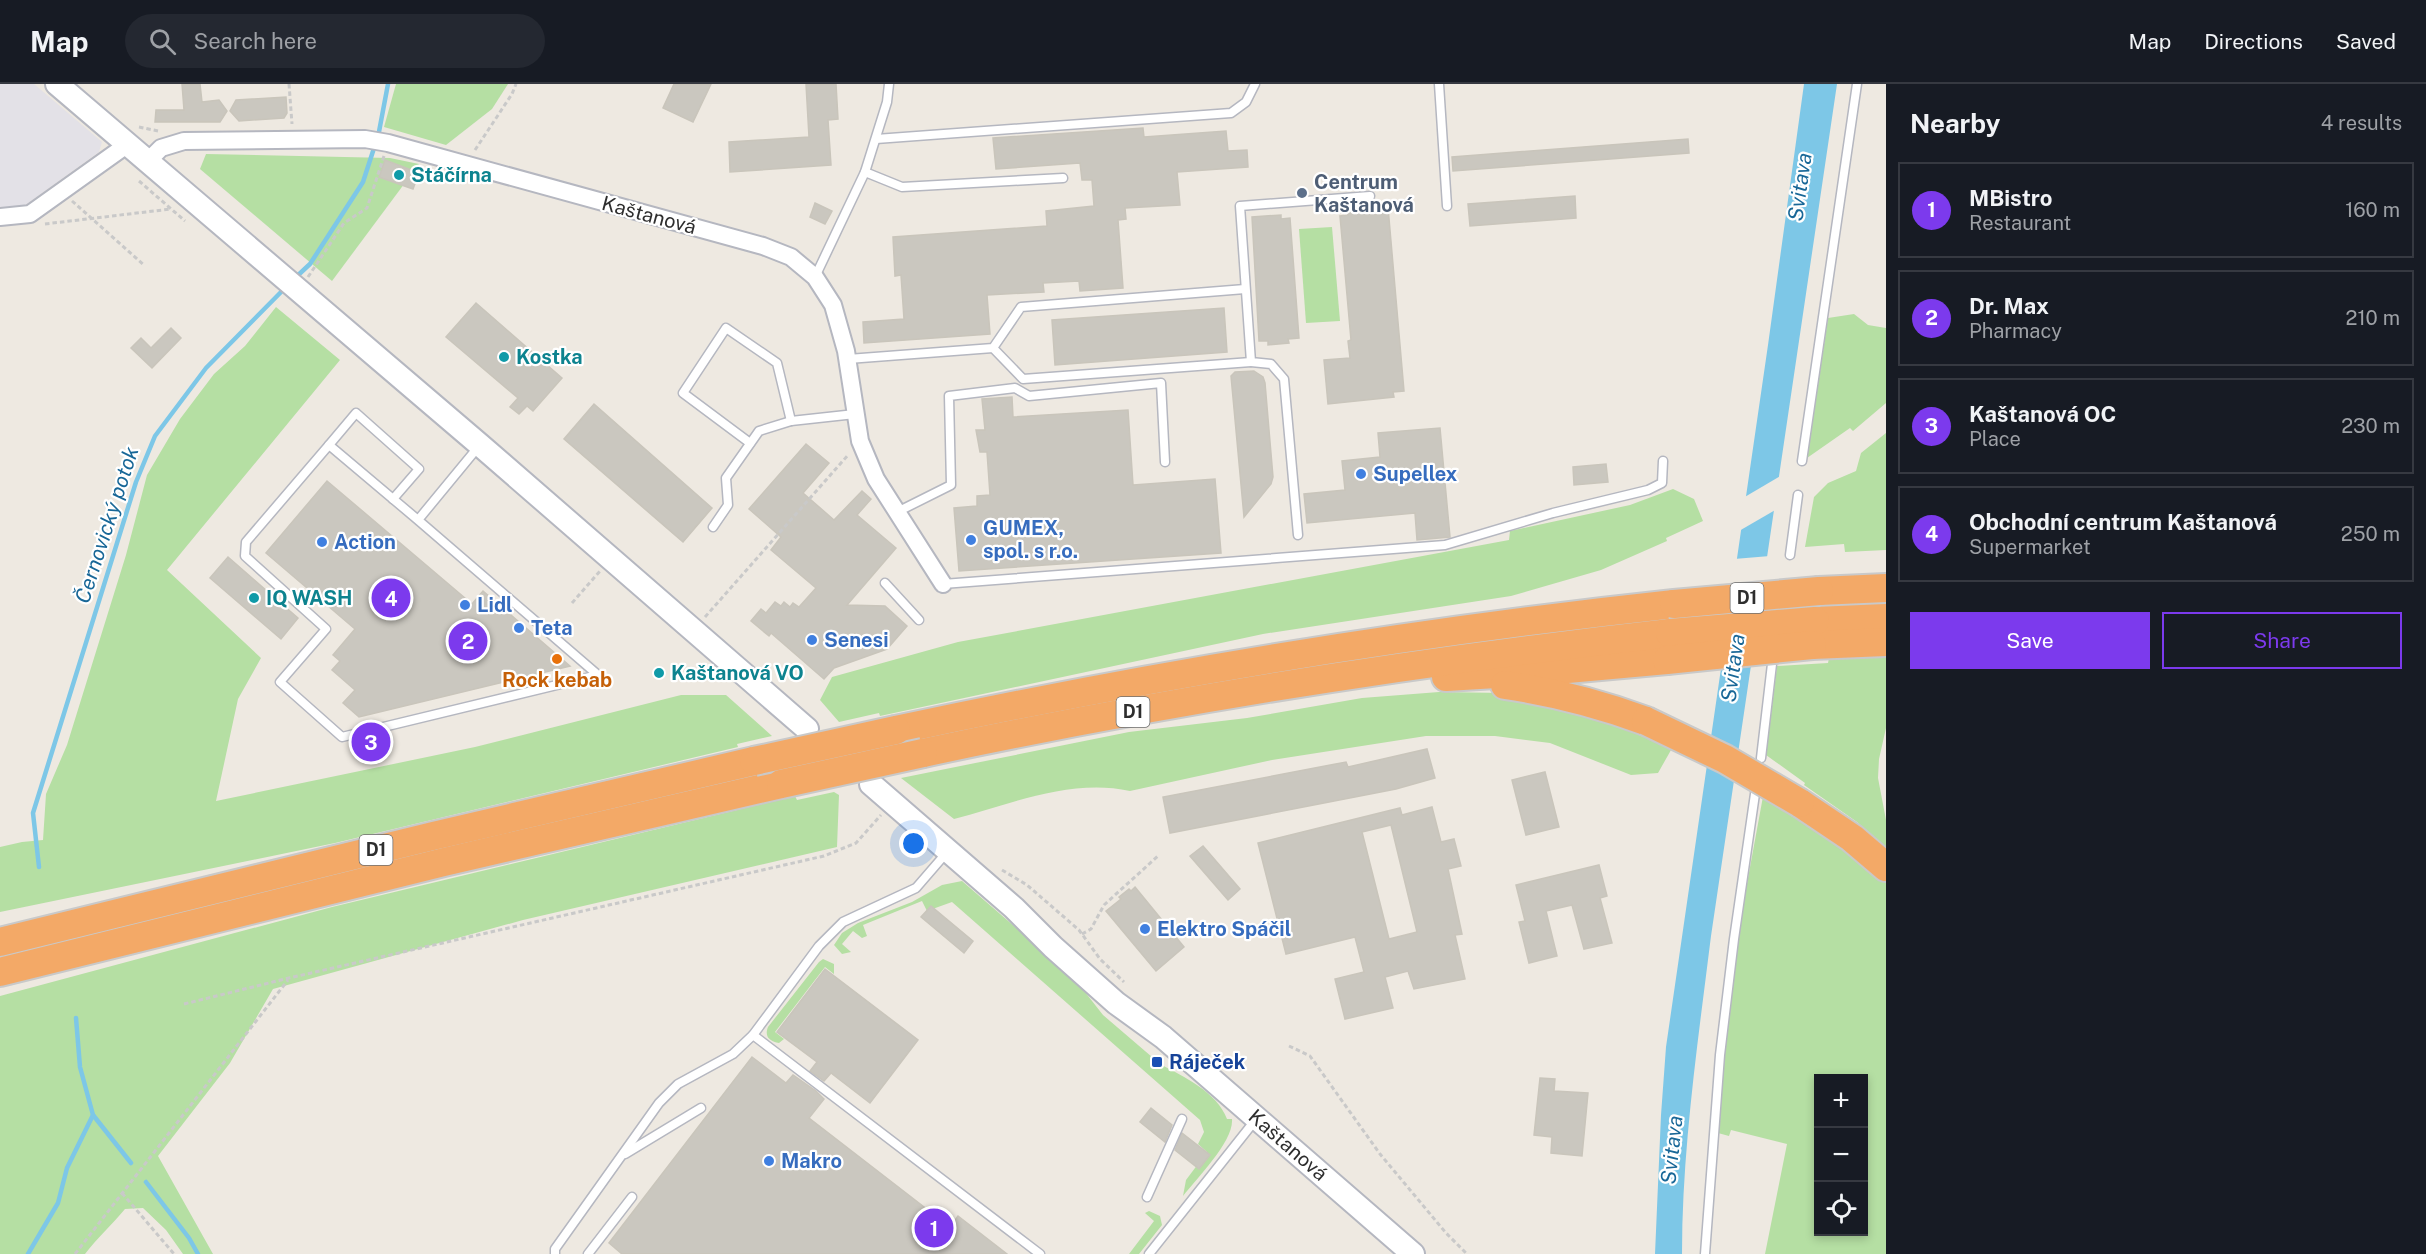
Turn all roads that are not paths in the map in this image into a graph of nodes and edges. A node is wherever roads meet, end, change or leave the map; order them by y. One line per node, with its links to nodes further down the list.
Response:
1 (57, 84): 7 (main road)
2 (889, 84): 6 (lane)
3 (1255, 84): 6 (lane)
4 (1438, 84): 12 (lane)
5 (1857, 84): 25 (lane)
6 (876, 138): 9 (lane)
7 (128, 144): 8 (main road); 13 (street)
8 (142, 170): 14 (street, Kaštanová); 23 (main road)
9 (865, 172): 10 (lane); 14 (lane)
10 (1063, 178)
11 (1370, 196): 15 (lane)
12 (1448, 206)
13 (0, 217)
14 (815, 277): 17 (street, Kaštanová)
15 (1245, 288): 16 (lane); 18 (lane)
16 (993, 348): 17 (lane); 18 (lane)
17 (848, 360): 19 (street, Kaštanová)
18 (1251, 362): 32 (lane)
19 (855, 414): 20 (lane); 29 (street, Kaštanová)
20 (791, 421): 21 (lane); 21 (lane)
21 (750, 443): 31 (lane)
22 (329, 445): 28 (lane); 28 (lane); 30 (lane)
23 (480, 445): 30 (lane); 45 (main road)
24 (1663, 461): 35 (lane)
25 (1802, 461)
26 (1165, 462): 29 (lane)
27 (1798, 495): 33 (lane)
28 (393, 499): 30 (lane)
29 (897, 512): 35 (street, Kaštanová)
30 (418, 520)
31 (713, 527)
32 (1298, 535)
33 (1790, 555)
34 (885, 583): 38 (lane)
35 (943, 584)
36 (1886, 588): 51 (highway, D1, bridge)
37 (1886, 618): 39 (highway, D1)
38 (919, 620)
39 (1814, 633): 40 (highway); 41 (highway, D1, bridge)
40 (1886, 642)
41 (1669, 647): 43 (highway, D1); 44 (highway)
42 (1772, 664): 46 (lane)
43 (1345, 675): 44 (highway); 52 (highway, D1, bridge)
44 (1456, 677): 50 (highway, bridge)
45 (807, 729)
46 (1761, 758)
47 (871, 784): 49 (main road, Kaštanová)
48 (1756, 787): 65 (lane)
49 (948, 851): 53 (lane); 55 (main road, Kaštanová)
50 (1886, 867)
51 (0, 942)
52 (0, 972)
53 (753, 1035): 57 (lane); 62 (lane)
54 (701, 1108): 57 (lane)
55 (1257, 1118): 63 (lane); 64 (main road, Kaštanová)
56 (1182, 1119): 59 (lane)
57 (620, 1157): 60 (lane)
58 (632, 1197): 61 (lane)
59 (1147, 1197)
60 (555, 1254)
61 (588, 1254)
62 (1040, 1254)
63 (1149, 1254)
64 (1413, 1254)
65 (1705, 1254)

